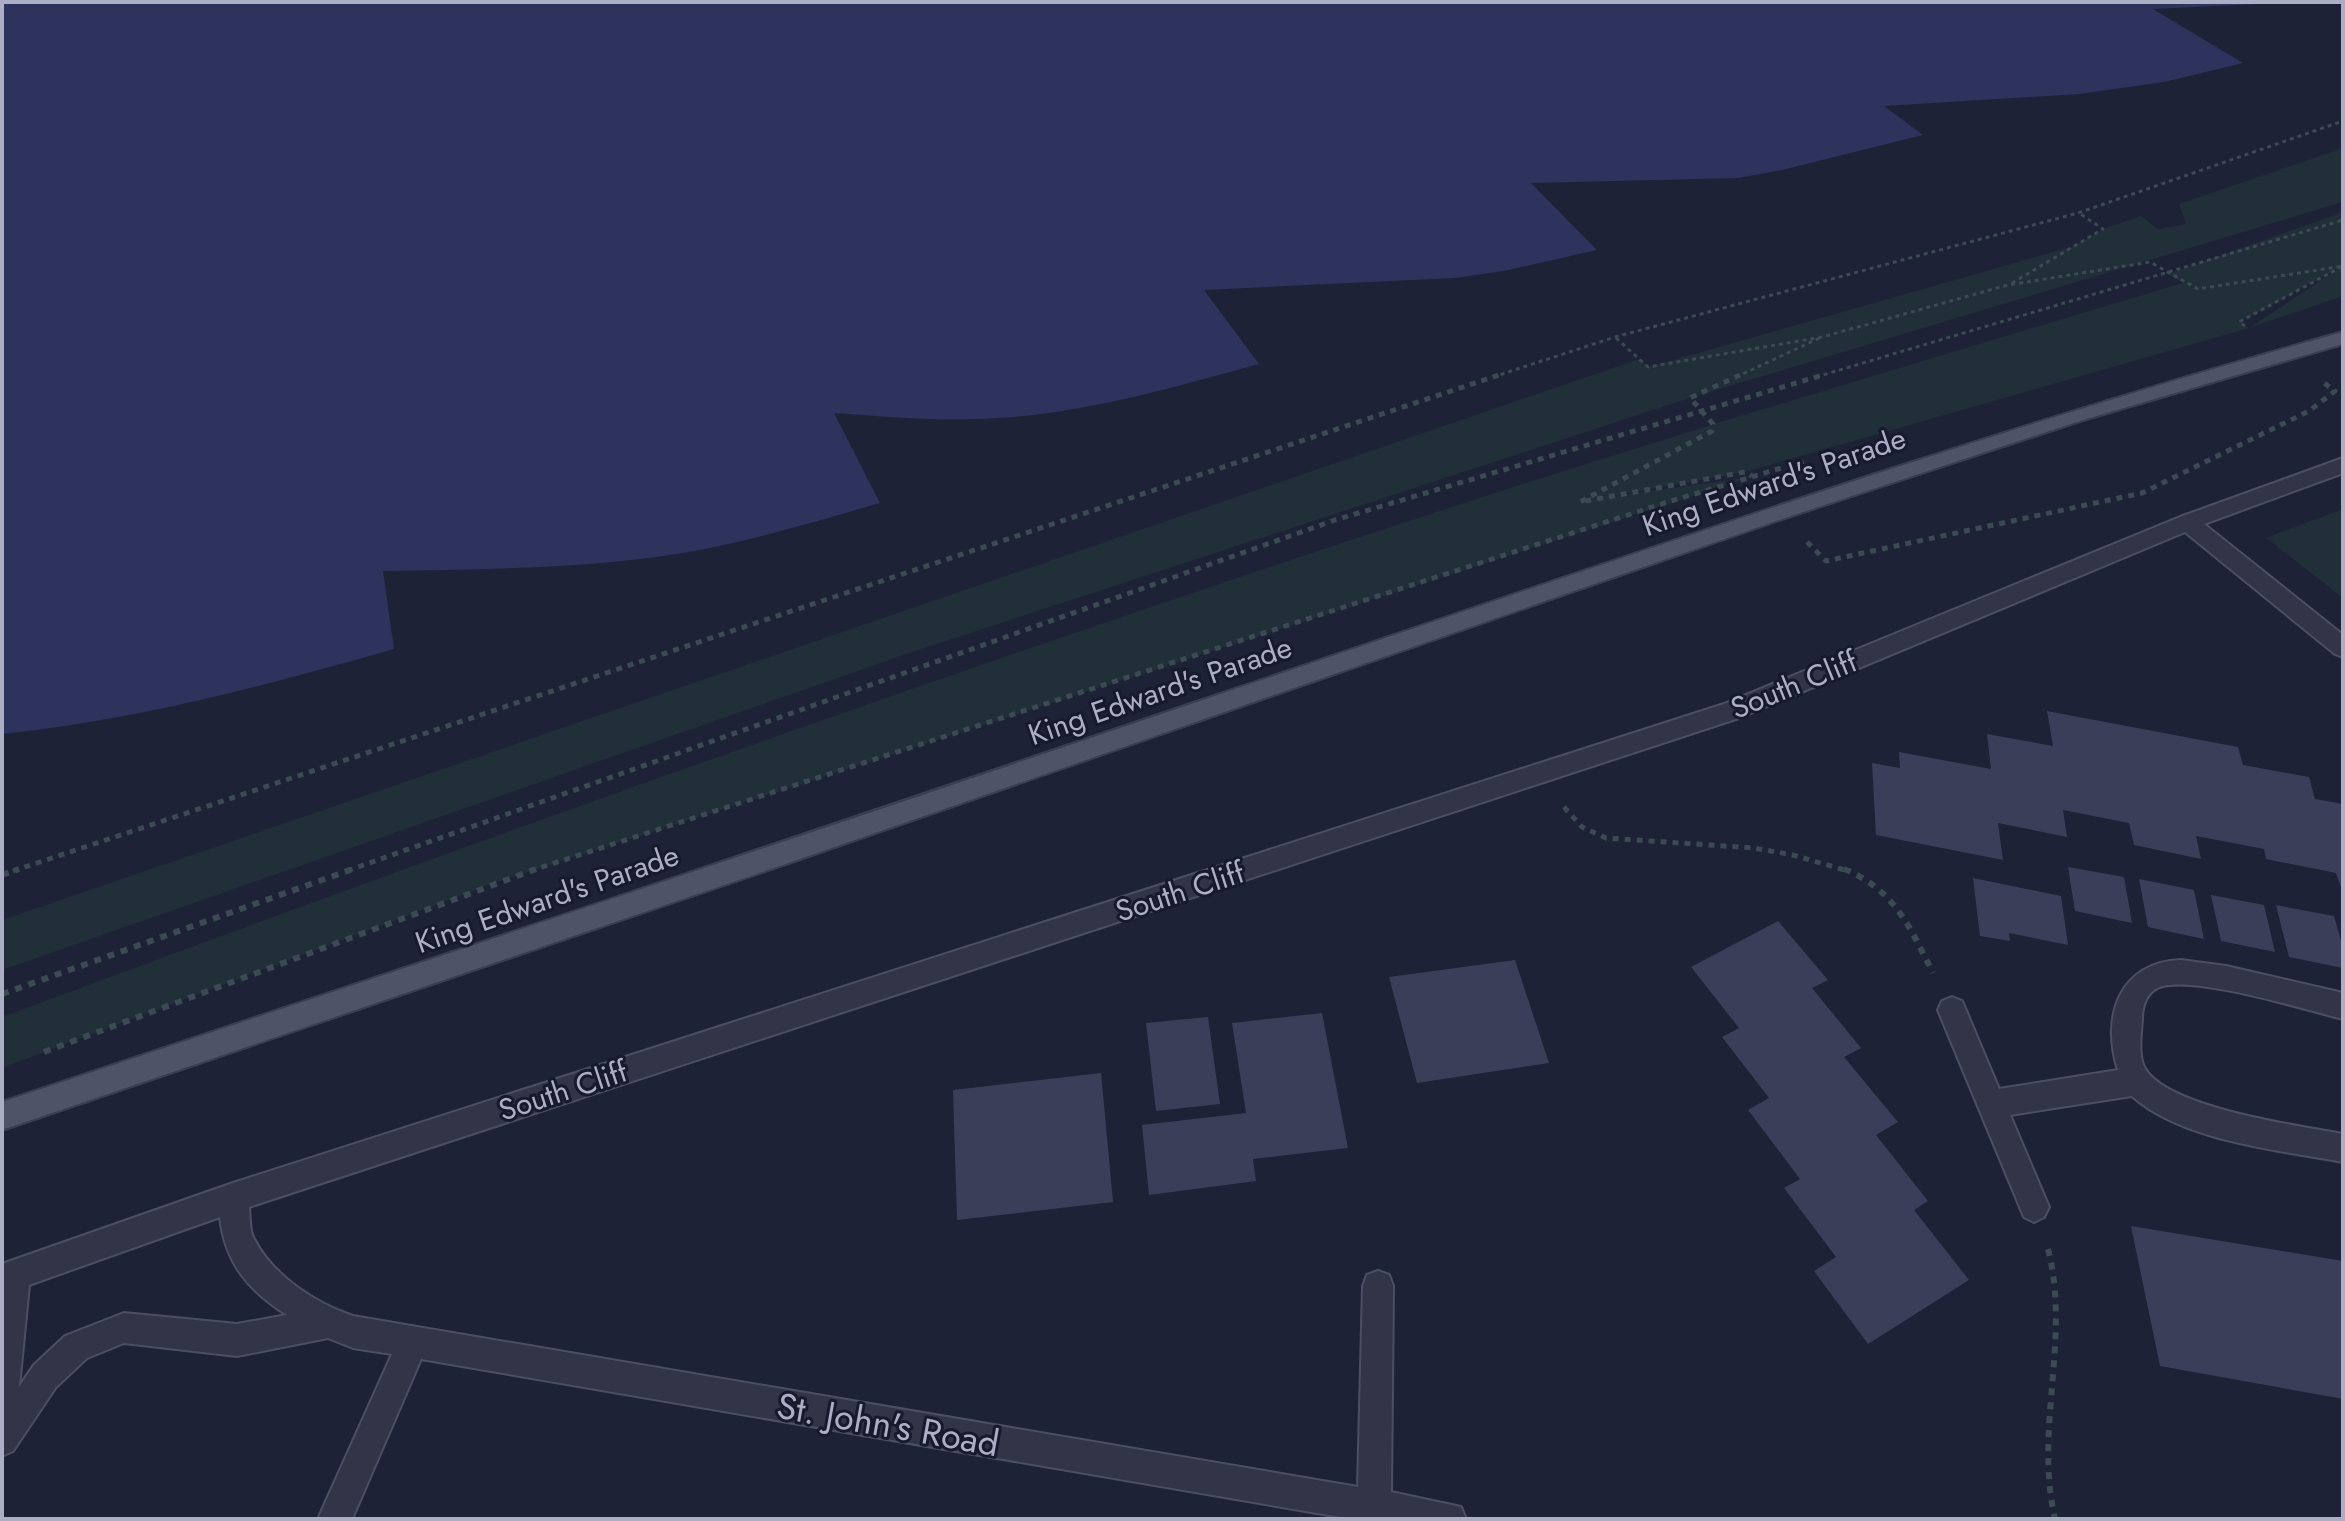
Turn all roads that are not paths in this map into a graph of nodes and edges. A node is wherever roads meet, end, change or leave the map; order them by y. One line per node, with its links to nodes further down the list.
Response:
1 (2343, 338): 9 (main road, King Edward's Parade)
2 (2343, 465): 3 (street, South Cliff)
3 (2187, 522): 4 (street); 11 (street, South Cliff)
4 (2343, 648)
5 (2343, 1006): 7 (street)
6 (1952, 1010): 8 (street)
7 (2138, 1081): 8 (street); 10 (street)
8 (1991, 1104): 12 (street)
9 (2, 1116)
10 (2343, 1148)
11 (233, 1198): 13 (street, South Cliff); 15 (street, St. John's Road)
12 (2034, 1207)
13 (8, 1276): 17 (street)
14 (1378, 1286): 19 (street)
15 (328, 1323): 16 (street, St. John's Road); 18 (street, St. John's Road)
16 (412, 1344): 19 (street, St. John's Road); 20 (street)
17 (2, 1398)
18 (2, 1440)
19 (1374, 1506): 21 (street, St. John's Road)
20 (335, 1519)
21 (1449, 1519)

